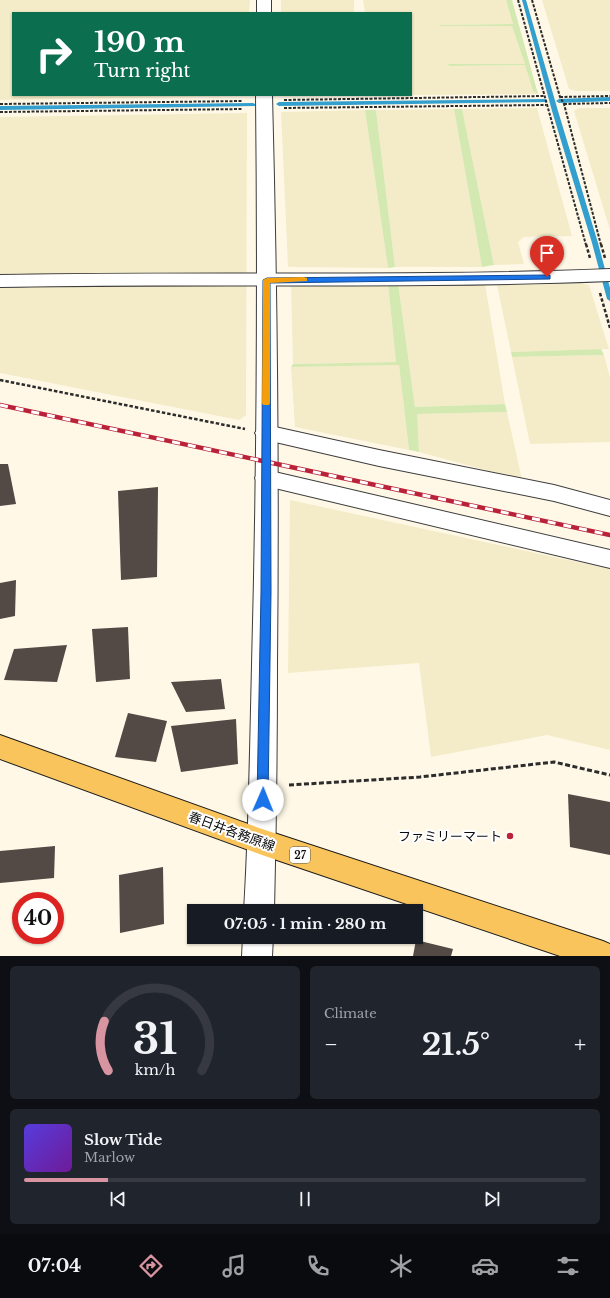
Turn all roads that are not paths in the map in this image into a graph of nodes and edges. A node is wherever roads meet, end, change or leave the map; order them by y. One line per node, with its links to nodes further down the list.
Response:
1 (264, 0): 2 (street)
2 (264, 12)
3 (264, 96): 5 (street)
4 (604, 275): 5 (street)
5 (267, 280): 6 (street); 7 (street)
6 (0, 281)
7 (266, 433): 8 (street); 9 (street)
8 (266, 478): 10 (street); 12 (street)
9 (610, 508)
10 (610, 559)
11 (0, 747): 12 (main road, 春日井各務原線 / 27)
12 (262, 842): 13 (street); 16 (main road, 春日井各務原線 / 27)
13 (259, 904)
14 (258, 944): 15 (street)
15 (258, 956)
16 (603, 956)

